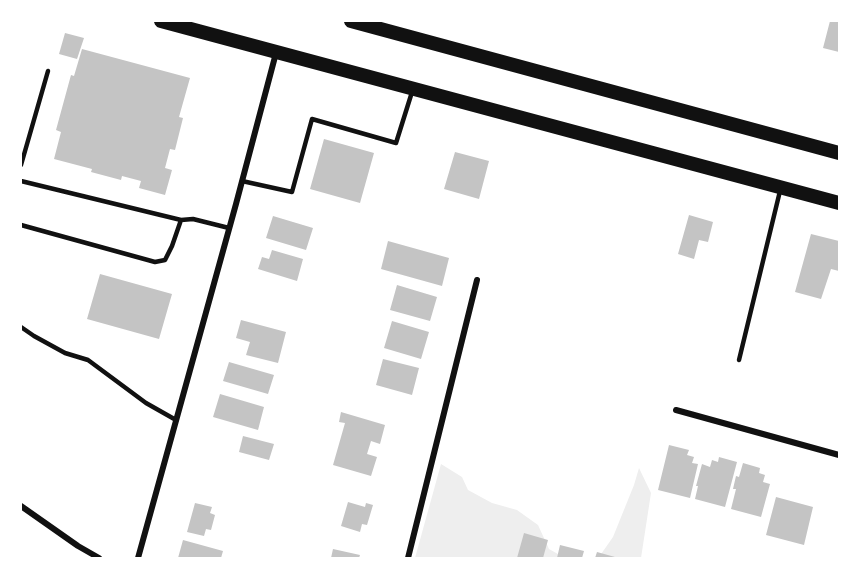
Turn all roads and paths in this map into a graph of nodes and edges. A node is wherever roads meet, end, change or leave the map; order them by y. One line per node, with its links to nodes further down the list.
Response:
1 (161, 21): 3 (main road)
2 (351, 21): 6 (main road)
3 (276, 52): 5 (main road); 9 (street)
4 (48, 71): 7 (lane)
5 (413, 89): 9 (lane); 10 (main road)
6 (839, 153)
7 (21, 165)
8 (21, 181): 12 (lane)
9 (242, 181): 14 (street)
10 (781, 188): 11 (main road); 17 (lane)
11 (839, 203)
12 (181, 220): 13 (lane); 14 (lane)
13 (21, 225)
14 (229, 228): 19 (street)
15 (477, 280): 24 (street)
16 (21, 327): 19 (lane)
17 (739, 360)
18 (676, 410): 20 (street)
19 (176, 420): 23 (street)
20 (839, 455)
21 (21, 506): 22 (street)
22 (99, 558)
23 (138, 558)
24 (408, 558)

